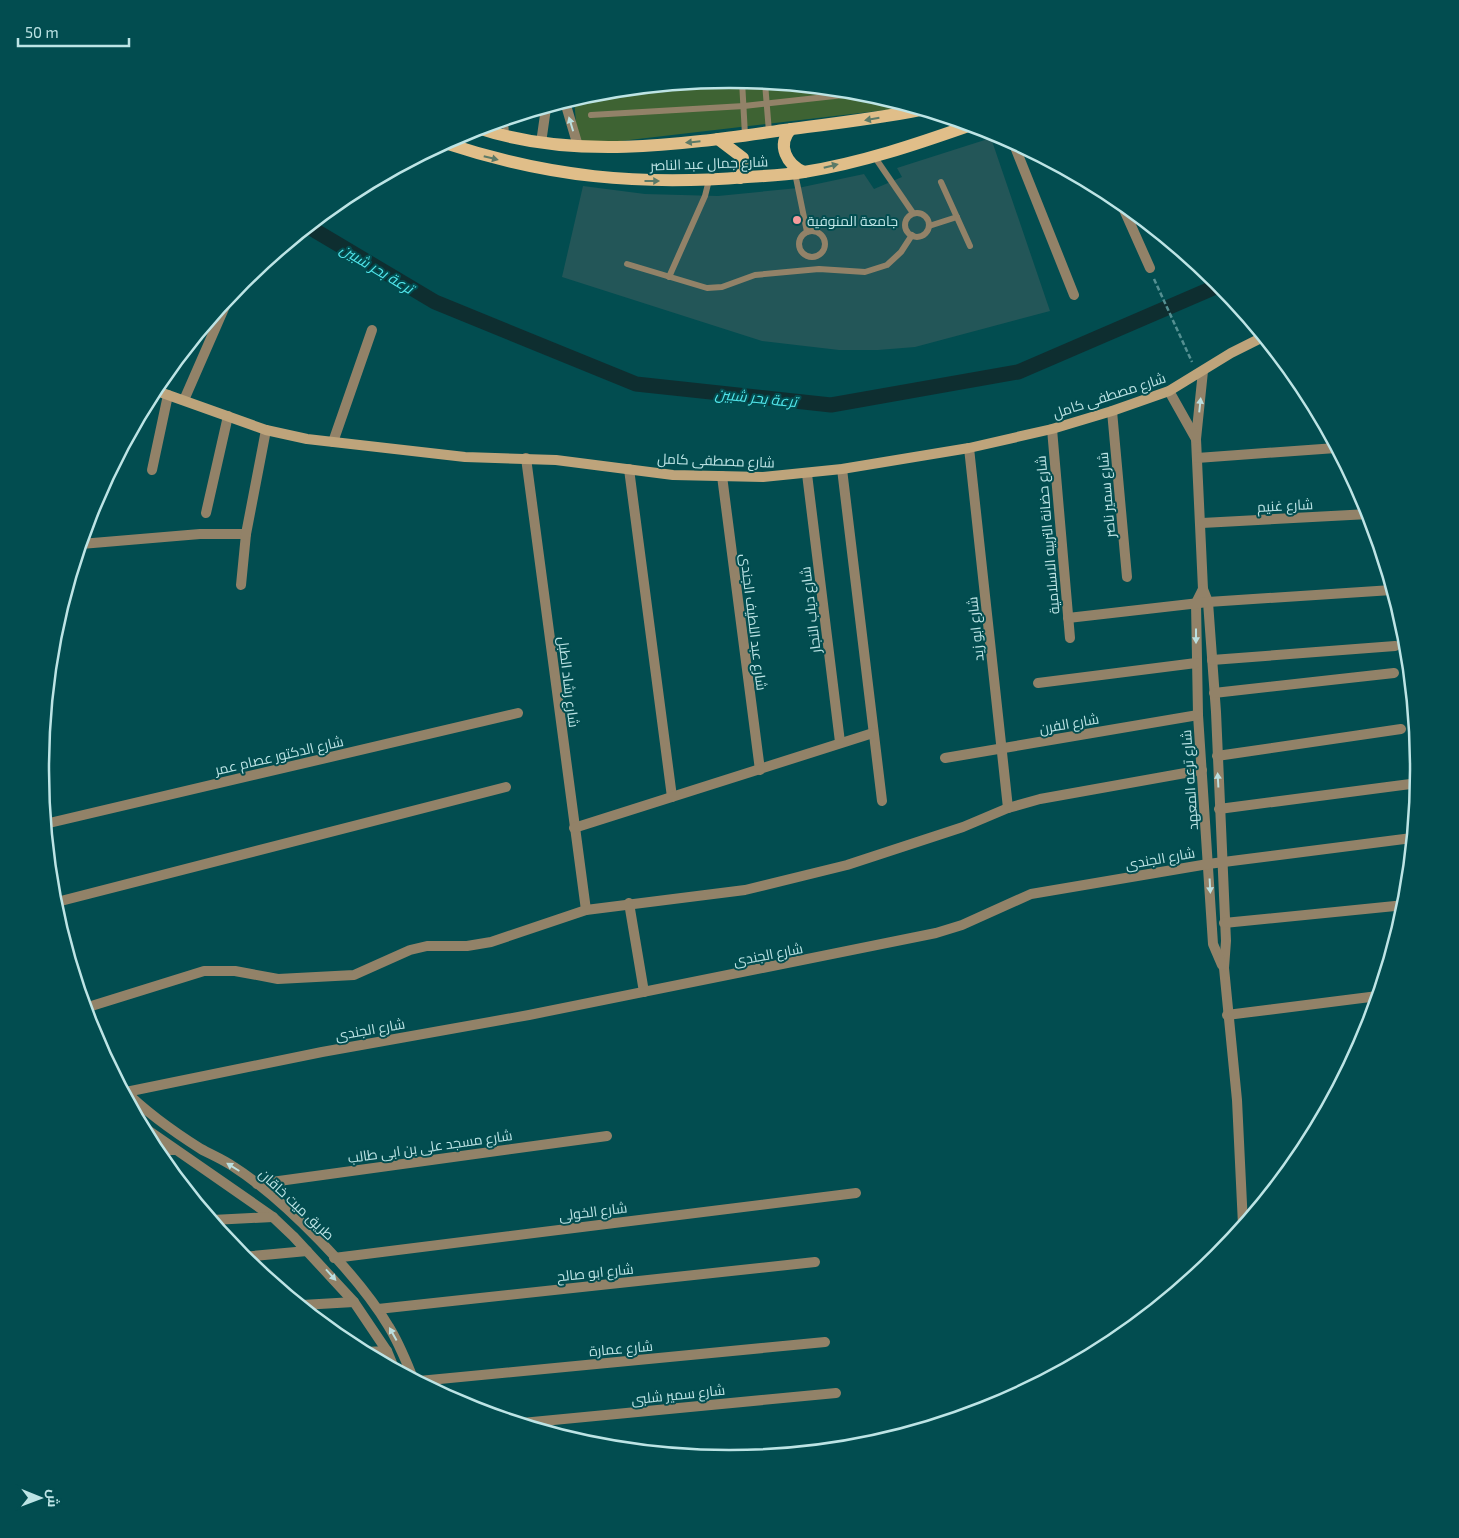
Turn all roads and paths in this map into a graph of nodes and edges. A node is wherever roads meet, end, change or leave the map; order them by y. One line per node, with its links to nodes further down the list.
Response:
1 (743, 89): 5 (lane)
2 (766, 90): 4 (lane)
3 (830, 96): 4 (lane)
4 (767, 104): 5 (lane); 14 (lane)
5 (744, 106): 9 (lane); 16 (lane)
6 (567, 108): 20 (street, one-way to 6)
7 (910, 112): 11 (main road, شارع جمال عبد الناصر, one-way to 11)
8 (545, 113): 18 (street)
9 (590, 115)
10 (505, 126): 15 (lane)
11 (791, 129): 14 (main road, شارع جمال عبد الناصر); 23 (main road)
12 (960, 129): 22 (main road, شارع جمال عبد الناصر)
13 (492, 131): 15 (main road, شارع جمال عبد الناصر)
14 (769, 132): 16 (main road, شارع جمال عبد الناصر)
15 (506, 135): 18 (main road, شارع جمال عبد الناصر)
16 (745, 136): 17 (main road, شارع جمال عبد الناصر)
17 (718, 139): 20 (main road, شارع جمال عبد الناصر, one-way to 20); 24 (main road)
18 (541, 143): 20 (main road, شارع جمال عبد الناصر)
19 (456, 146): 25 (main road, شارع جمال عبد الناصر, one-way to 25)
20 (578, 146)
21 (1017, 152): 39 (street)
22 (873, 155): 23 (main road, شارع جمال عبد الناصر, one-way to 22); 27 (lane)
23 (799, 173): 24 (main road, شارع جمال عبد الناصر); 31 (lane)
24 (740, 178): 25 (main road, شارع جمال عبد الناصر)
25 (709, 180): 38 (lane)
26 (941, 182): 28 (lane)
27 (912, 214): 30 (lane); 32 (lane)
28 (957, 217): 30 (lane); 33 (lane)
29 (1127, 217): 36 (street)
30 (929, 226): 32 (lane)
31 (807, 232): 34 (lane); 34 (lane)
32 (912, 235): 37 (lane)
33 (970, 246)
34 (817, 256): 37 (lane)
35 (627, 264): 38 (lane)
36 (1150, 268): 43 (path)
37 (819, 269): 38 (lane)
38 (669, 277)
39 (1074, 295)
40 (221, 316): 48 (street)
41 (372, 330): 54 (street)
42 (1258, 340): 44 (main road, شارع مصطفى كامل)
43 (1186, 353)
44 (1203, 371): 45 (main road, شارع مصطفى كامل); 53 (street, شارع ترعه المعهد, one-way to 44)
45 (1169, 391): 49 (main road, شارع مصطفى كامل); 53 (street, شارع ترعه المعهد)
46 (162, 393): 47 (main road, شارع مصطفى كامل)
47 (168, 395): 48 (main road, شارع مصطفى كامل); 61 (street)
48 (184, 400): 50 (main road, شارع مصطفى كامل)
49 (1112, 411): 51 (main road, شارع مصطفى كامل); 69 (street, شارع سمير ناصر)
50 (228, 416): 52 (main road, شارع مصطفى كامل); 64 (street)
51 (1052, 429): 55 (main road, شارع مصطفى كامل); 75 (street, شارع حضانة التربيه الاسلامية)
52 (266, 430): 54 (main road, شارع مصطفى كامل); 67 (street)
53 (1196, 439): 58 (street, شارع ترعه المعهد)
54 (333, 442): 57 (main road, شارع مصطفى كامل)
55 (969, 448): 60 (main road, شارع مصطفى كامل); 90 (street, شارع ابو زيد)
56 (1329, 448): 58 (street)
57 (526, 458): 59 (main road, شارع مصطفى كامل); 102 (street, شارع رشاد الطبل)
58 (1198, 458): 66 (street, شارع ترعه المعهد)
59 (629, 469): 63 (main road, شارع مصطفى كامل); 97 (street)
60 (842, 469): 62 (main road, شارع مصطفى كامل); 86 (street)
61 (152, 470)
62 (807, 474): 63 (main road, شارع مصطفى كامل); 89 (street, شارع دياب النجار)
63 (722, 476): 93 (street, شارع عبد اللطيف الجندى)
64 (206, 513)
65 (1360, 514): 66 (street, شارع غنيم)
66 (1202, 523): 71 (street, شارع ترعه المعهد)
67 (246, 534): 68 (street); 70 (street)
68 (87, 543)
69 (1127, 577)
70 (241, 585)
71 (1203, 589): 73 (street, شارع ترعه المعهد); 74 (street, شارع ترعه المعهد)
72 (1386, 590): 73 (street)
73 (1208, 602): 74 (street); 78 (street, شارع ترعه المعهد)
74 (1196, 603): 75 (street); 79 (street, شارع ترعه المعهد, one-way to 79)
75 (1068, 618): 76 (street, شارع حضانة التربيه الاسلامية)
76 (1070, 638)
77 (1395, 646): 78 (street)
78 (1212, 660): 82 (street, شارع ترعه المعهد)
79 (1196, 663): 81 (street); 84 (street, شارع ترعه المعهد)
80 (1394, 673): 82 (street)
81 (1038, 683)
82 (1214, 693): 87 (street, شارع ترعه المعهد)
83 (518, 713): 101 (street, شارع الدكتور عصام عمر)
84 (1198, 715): 88 (street, شارع ترعه المعهد); 90 (street, شارع الفرن)
85 (1401, 729): 91 (street)
86 (873, 733): 89 (street); 98 (street)
87 (1216, 733): 88 (street); 91 (street, شارع ترعه المعهد)
88 (1200, 737): 94 (street, شارع ترعه المعهد)
89 (840, 742): 93 (street)
90 (1001, 749): 92 (street, شارع الفرن); 99 (street, شارع ابو زيد)
91 (1217, 756): 100 (street, شارع ترعه المعهد, one-way to 91)
92 (945, 758)
93 (760, 770): 97 (street)
94 (1202, 770): 99 (street); 105 (street, شارع ترعه المعهد)
95 (1410, 784): 100 (street)
96 (506, 787): 106 (street)
97 (672, 797): 102 (street)
98 (882, 801)
99 (1008, 808): 107 (street)
100 (1220, 809): 104 (street, شارع ترعه المعهد)
101 (51, 823)
102 (574, 828): 109 (street, شارع رشاد الطبل)
103 (1406, 839): 104 (street, شارع الجندى)
104 (1222, 862): 105 (street, شارع الجندى); 110 (street, شارع ترعه المعهد)
105 (1208, 864): 111 (street, شارع ترعه المعهد, one-way to 111); 112 (street, شارع الجندى)
106 (62, 901)
107 (629, 903): 109 (street); 112 (street)
108 (1396, 906): 110 (street)
109 (586, 910): 114 (street)
110 (1224, 923): 111 (street, شارع ترعه المعهد)
111 (1224, 968): 115 (street, شارع ترعه المعهد)
112 (644, 992): 116 (street, شارع الجندى)
113 (1371, 997): 115 (street)
114 (92, 1006)
115 (1227, 1014): 124 (street, شارع ترعه المعهد)
116 (129, 1089)
117 (134, 1099): 122 (street, طريق ميت خاقان, one-way to 117)
118 (607, 1136): 122 (street, شارع مسجد على بن ابى طالب)
119 (157, 1137): 121 (street, طريق ميت خاقان)
120 (165, 1150): 121 (street)
121 (175, 1150): 125 (street, طريق ميت خاقان)
122 (257, 1184): 129 (street, طريق ميت خاقان)
123 (856, 1193): 129 (street, شارع الخولى)
124 (1243, 1216)
125 (273, 1218): 126 (street); 127 (street, طريق ميت خاقان)
126 (220, 1220)
127 (307, 1251): 128 (street); 131 (street, طريق ميت خاقان, one-way to 131)
128 (254, 1256)
129 (334, 1258): 133 (street, طريق ميت خاقان)
130 (815, 1262): 133 (street, شارع ابو صالح)
131 (354, 1302): 132 (street); 136 (street, طريق ميت خاقان)
132 (311, 1305)
133 (378, 1310): 138 (street, طريق ميت خاقان, one-way to 133)
134 (825, 1342): 139 (street, شارع عمارة)
135 (377, 1351): 136 (street)
136 (387, 1351): 137 (street, طريق ميت خاقان)
137 (391, 1360)
138 (410, 1370)
139 (428, 1380)
140 (836, 1392): 141 (street, شارع سمير شلبى)
141 (536, 1422)

